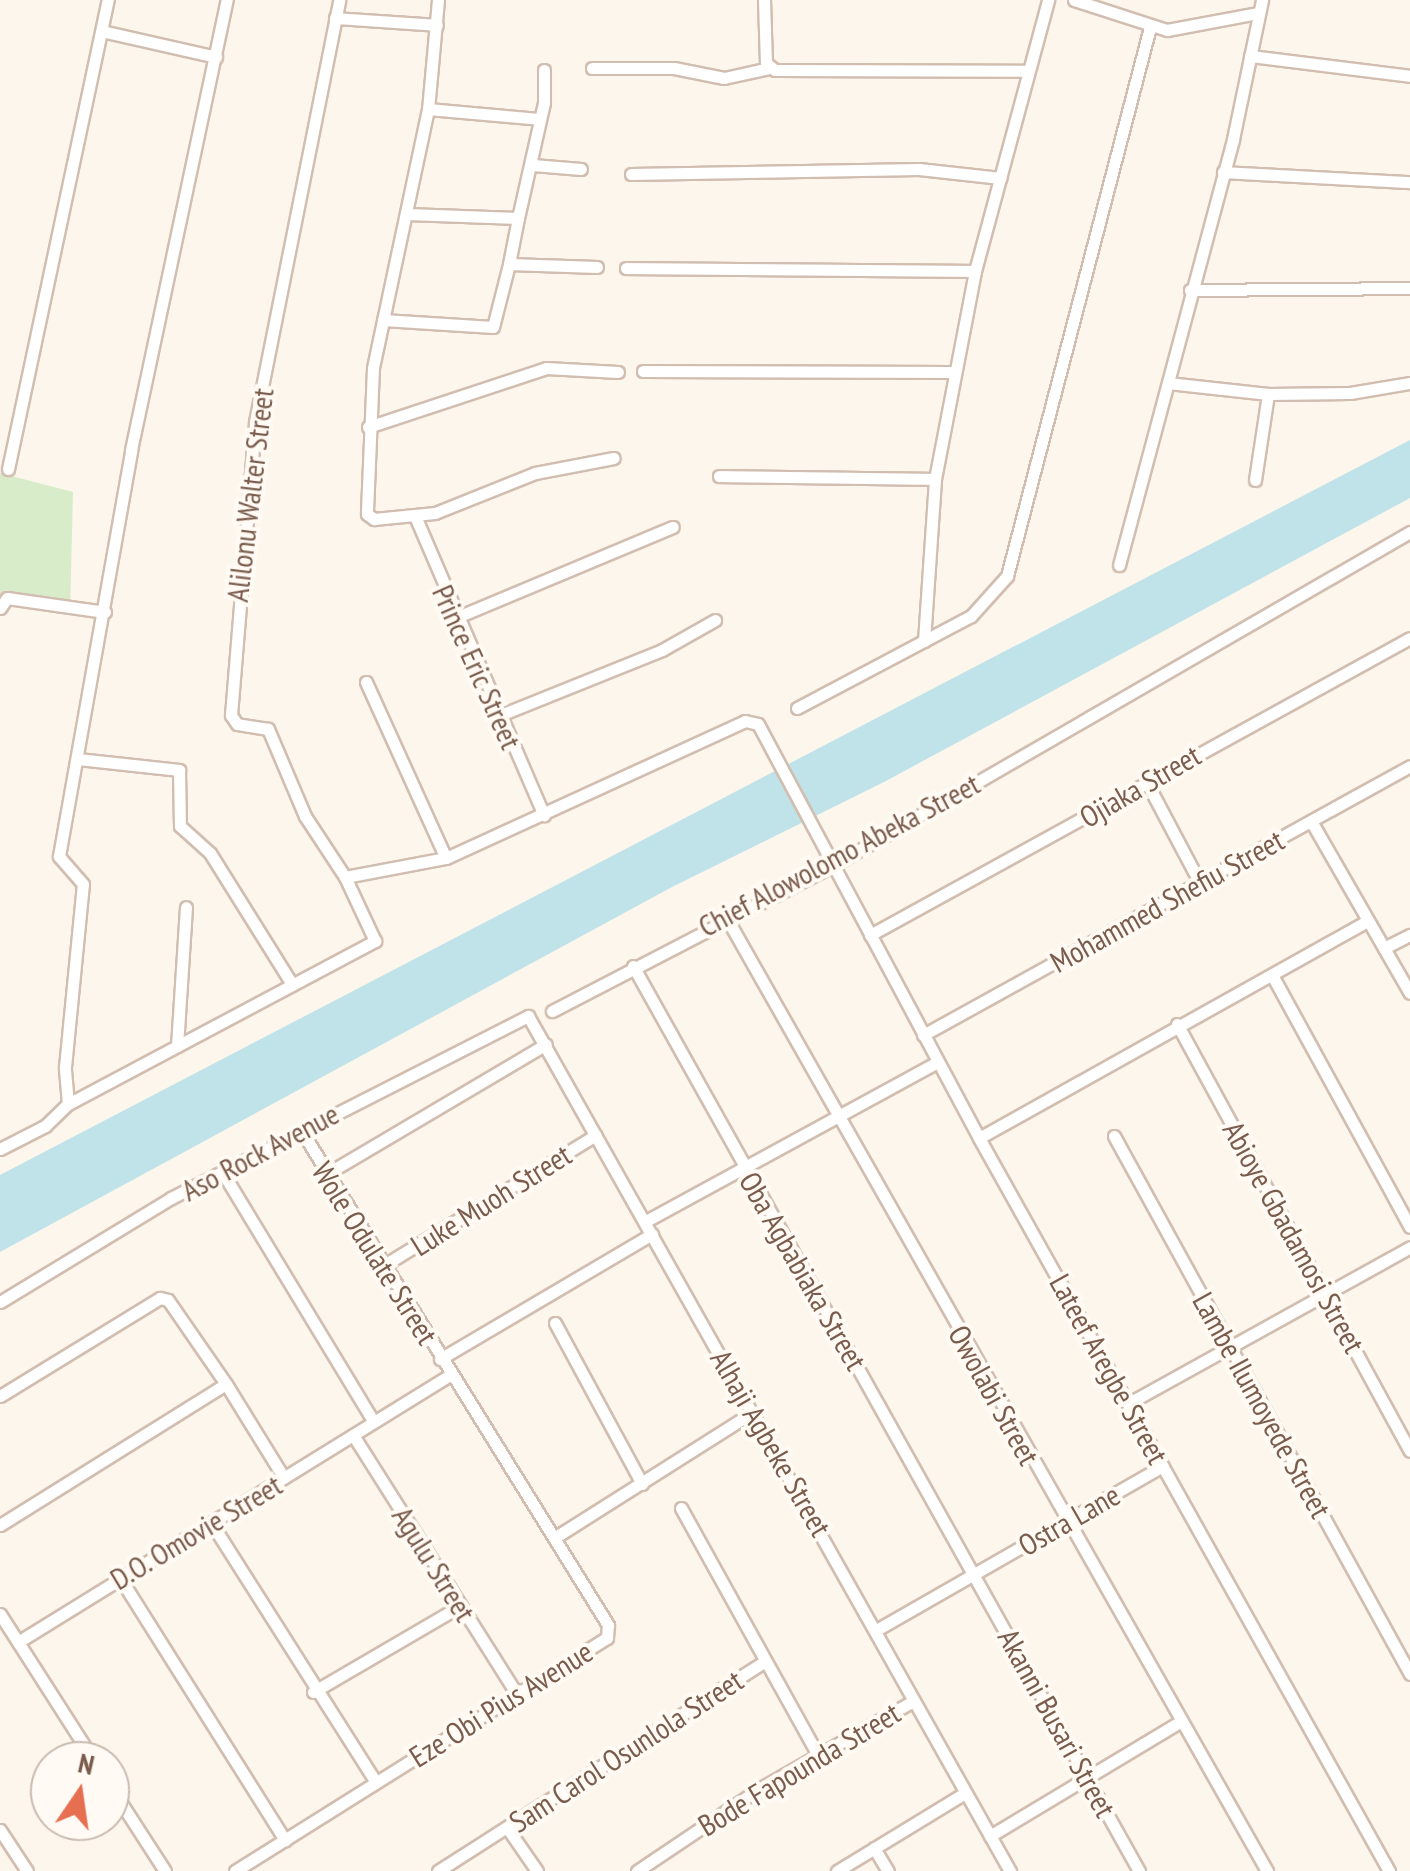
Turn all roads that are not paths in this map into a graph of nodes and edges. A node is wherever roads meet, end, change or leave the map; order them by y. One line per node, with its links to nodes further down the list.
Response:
1 (108, 0): 12 (street)
2 (227, 0): 13 (street)
3 (339, 0): 9 (street, Alilonu Walter Street)
4 (438, 0): 10 (street)
5 (764, 0): 16 (street)
6 (1048, 0): 18 (street)
7 (1074, 0): 11 (street)
8 (1260, 7): 11 (street); 14 (street)
9 (336, 18): 10 (street); 69 (street, Alilonu Walter Street)
10 (436, 26): 20 (street)
11 (1150, 27): 58 (street)
12 (102, 31): 13 (street); 45 (street)
13 (216, 56): 54 (street)
14 (1250, 56): 19 (street); 24 (street)
15 (592, 68): 16 (street)
16 (769, 68): 18 (street)
17 (544, 70): 21 (street)
18 (1024, 71): 26 (street)
19 (1410, 76)
20 (428, 110): 21 (street); 28 (street)
21 (538, 119): 22 (street)
22 (533, 165): 23 (street); 29 (street)
23 (581, 169)
24 (1223, 172): 27 (street); 35 (street)
25 (632, 174): 26 (street)
26 (1000, 178): 33 (street)
27 (1410, 182)
28 (407, 214): 29 (street); 36 (street)
29 (518, 218): 30 (street)
30 (509, 264): 31 (street); 36 (street)
31 (597, 267)
32 (626, 268): 33 (street)
33 (975, 271): 39 (street)
34 (1410, 288): 35 (street)
35 (1190, 290): 41 (street)
36 (384, 320): 43 (street)
37 (643, 370): 39 (street)
38 (618, 372): 43 (street)
39 (951, 372): 47 (street)
40 (1410, 383): 42 (street)
41 (1168, 384): 42 (street); 52 (street)
42 (1268, 394): 48 (street)
43 (368, 427): 49 (street)
44 (614, 458): 49 (street)
45 (8, 469)
46 (720, 476): 47 (street)
47 (935, 479): 58 (street)
48 (1255, 480)
49 (415, 516): 55 (street, Prince Eric Street)
50 (673, 527): 55 (street)
51 (1410, 532): 68 (street, Chief Alowolomo Abeka Street)
52 (1119, 566)
53 (0, 608): 54 (street)
54 (105, 612): 62 (street)
55 (455, 618): 61 (street, Prince Eric Street)
56 (716, 620): 61 (street)
57 (1410, 638): 64 (street, Ojiaka Street)
58 (924, 641): 60 (street)
59 (366, 682): 67 (street)
60 (797, 708)
61 (498, 716): 65 (street, Prince Eric Street)
62 (78, 759): 79 (street); 88 (street)
63 (1409, 768): 66 (street, Mohammed Shefiu Street)
64 (1147, 783): 70 (street); 75 (street, Ojiaka Street)
65 (544, 815): 67 (street); 68 (street, Lateef Aregbe Street)
66 (1311, 821): 70 (street, Mohammed Shefiu Street); 73 (street)
67 (446, 858): 69 (street)
68 (832, 866): 72 (street, Chief Alowolomo Abeka Street); 75 (street, Lateef Aregbe Street)
69 (345, 877): 79 (street, Alilonu Walter Street)
70 (1201, 885): 84 (street, Mohammed Shefiu Street)
71 (186, 907): 86 (street)
72 (726, 917): 77 (street, Chief Alowolomo Abeka Street); 89 (street, Owolabi Street)
73 (1364, 923): 76 (street); 78 (street)
74 (1410, 935): 76 (street)
75 (870, 936): 84 (street, Lateef Aregbe Street)
76 (1384, 948): 80 (street)
77 (633, 966): 81 (street, Chief Alowolomo Abeka Street); 95 (street, Oba Agbabiaka Street)
78 (1272, 975): 83 (street); 99 (street)
79 (292, 984): 86 (street)
80 (1410, 992)
81 (552, 1010)
82 (528, 1016): 85 (street, Alhaji Agbeke Street); 90 (street, Aso Rock Avenue)
83 (1176, 1024): 93 (street); 103 (street, Abioye Gbadamosi Street)
84 (923, 1035): 87 (street, Lateef Aregbe Street)
85 (546, 1044): 91 (street, Alhaji Agbeke Street); 97 (street)
86 (178, 1046): 88 (street)
87 (938, 1062): 89 (street); 93 (street, Lateef Aregbe Street)
88 (68, 1104): 94 (street)
89 (836, 1115): 95 (street); 120 (street, Owolabi Street)
90 (301, 1130): 96 (street, Aso Rock Avenue); 97 (street, Wole Odulate Street)
91 (596, 1135): 98 (street, Alhaji Agbeke Street); 102 (street, Luke Muoh Street)
92 (1114, 1136): 106 (street, Lambe Ilumoyede Street)
93 (978, 1138): 111 (street, Lateef Aregbe Street)
94 (0, 1149)
95 (744, 1166): 98 (street); 124 (street, Oba Agbabiaka Street)
96 (223, 1173): 104 (street, Aso Rock Avenue); 113 (street)
97 (328, 1173): 102 (street, Wole Odulate Street)
98 (646, 1221): 100 (street, Alhaji Agbeke Street)
99 (1410, 1227)
100 (652, 1234): 107 (street); 112 (street, Alhaji Agbeke Street)
101 (1410, 1246): 103 (street)
102 (386, 1264): 107 (street, Wole Odulate Street)
103 (1326, 1294): 106 (street); 115 (street, Abioye Gbadamosi Street)
104 (0, 1302)
105 (555, 1323): 118 (street)
106 (1230, 1346): 111 (street); 131 (street, Lambe Ilumoyede Street)
107 (440, 1359): 108 (street, Wole Odulate Street)
108 (450, 1375): 113 (street, D.O. Omovie Street); 123 (street, Eze Obi Pius Avenue)
109 (226, 1384): 110 (street); 117 (street); 121 (street)
110 (0, 1396)
111 (1129, 1402): 116 (street, Lateef Aregbe Street)
112 (752, 1413): 118 (street); 128 (street, Alhaji Agbeke Street)
113 (373, 1421): 114 (street, D.O. Omovie Street)
114 (354, 1436): 117 (street, D.O. Omovie Street); 126 (street, Agulu Street)
115 (1410, 1451)
116 (1162, 1466): 120 (street, Ostra Lane); 158 (street, Lateef Aregbe Street)
117 (284, 1478): 122 (street, D.O. Omovie Street)
118 (642, 1484): 123 (street)
119 (682, 1508): 130 (street)
120 (1066, 1522): 124 (street, Ostra Lane); 135 (street, Owolabi Street)
121 (0, 1524)
122 (212, 1524): 125 (street, D.O. Omovie Street); 133 (street)
123 (554, 1538): 132 (street, Eze Obi Pius Avenue)
124 (975, 1574): 128 (street, Ostra Lane); 138 (street, Akanni Busari Street)
125 (120, 1578): 129 (street, D.O. Omovie Street); 145 (street)
126 (460, 1606): 132 (street, Agulu Street); 133 (street)
127 (0, 1614): 129 (street)
128 (878, 1628): 134 (street, Alhaji Agbeke Street)
129 (18, 1642): 136 (street)
130 (762, 1663): 137 (street); 142 (street, Sam Carol Osunlola Street)
131 (1410, 1674)
132 (516, 1691): 139 (street, Eze Obi Pius Avenue)
133 (313, 1692): 139 (street)
134 (913, 1700): 137 (street, Bode Fapounda Street); 140 (street, Alhaji Agbeke Street)
135 (1180, 1722): 138 (street); 157 (street, Owolabi Street)
136 (81, 1741)
137 (818, 1755): 152 (street, Bode Fapounda Street)
138 (1088, 1779): 144 (street); 156 (street, Akanni Busari Street)
139 (375, 1782): 145 (street, Eze Obi Pius Avenue)
140 (965, 1793): 144 (street, Alhaji Agbeke Street); 146 (street)
141 (130, 1817): 148 (street)
142 (508, 1828): 150 (street, Sam Carol Osunlola Street); 151 (street)
143 (0, 1830): 147 (street)
144 (990, 1836): 155 (street, Alhaji Agbeke Street)
145 (285, 1840): 149 (street, Eze Obi Pius Avenue)
146 (874, 1848): 153 (street); 154 (street)
147 (27, 1871)
148 (165, 1871)
149 (235, 1871)
150 (438, 1871)
151 (537, 1871)
152 (637, 1871)
153 (836, 1871)
154 (888, 1871)
155 (1010, 1871)
156 (1139, 1871)
157 (1267, 1871)
158 (1389, 1871)

